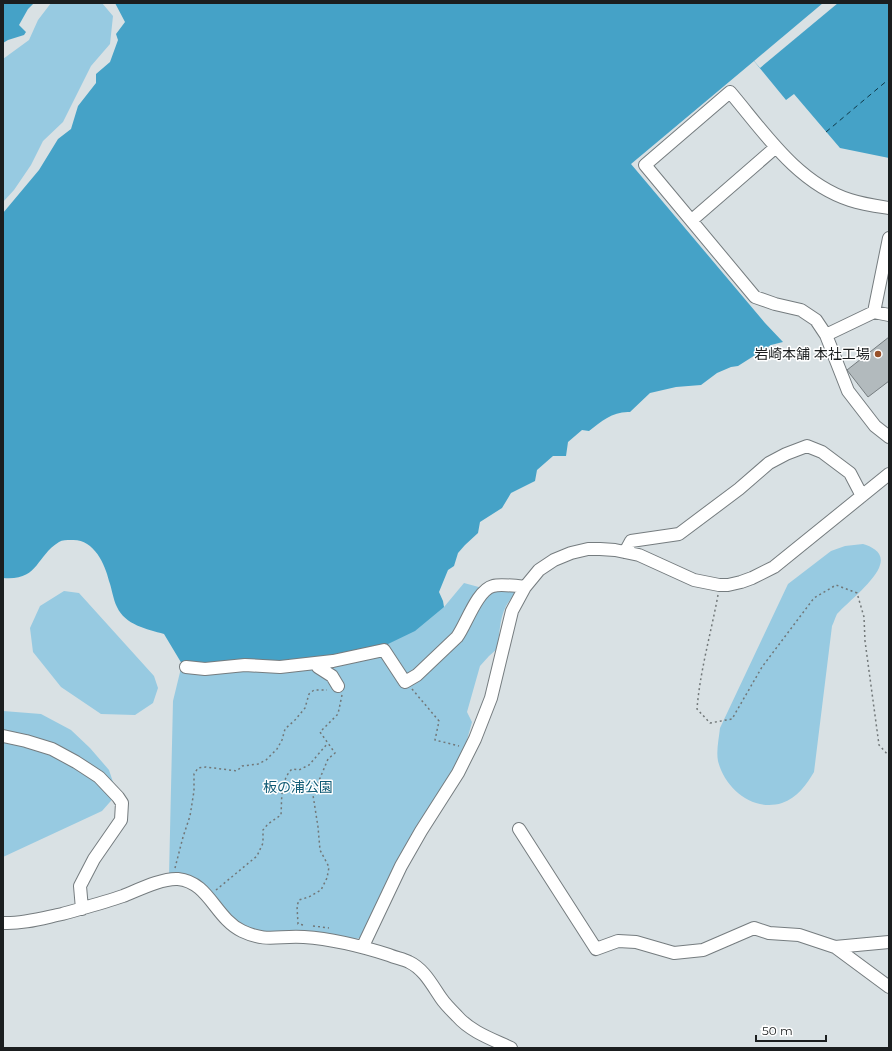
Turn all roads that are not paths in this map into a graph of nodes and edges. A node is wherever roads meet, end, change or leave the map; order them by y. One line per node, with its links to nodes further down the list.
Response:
1 (776, 147): 2 (street); 3 (street); 3 (street)
2 (889, 208)
3 (692, 220): 7 (street)
4 (889, 238): 5 (street)
5 (874, 312): 6 (street); 7 (street)
6 (889, 315)
7 (826, 335): 8 (street)
8 (889, 437)
9 (889, 474): 10 (street)
10 (862, 496): 11 (street); 11 (street)
11 (625, 552): 12 (street)
12 (525, 586): 13 (street); 21 (street)
13 (333, 661): 14 (street); 15 (street)
14 (186, 667)
15 (338, 686)
16 (3, 736): 18 (street)
17 (519, 829): 22 (street)
18 (82, 908): 19 (street); 21 (street)
19 (3, 923)
20 (889, 942): 22 (street)
21 (363, 946): 24 (street)
22 (835, 947): 23 (street)
23 (889, 987)
24 (511, 1048)

